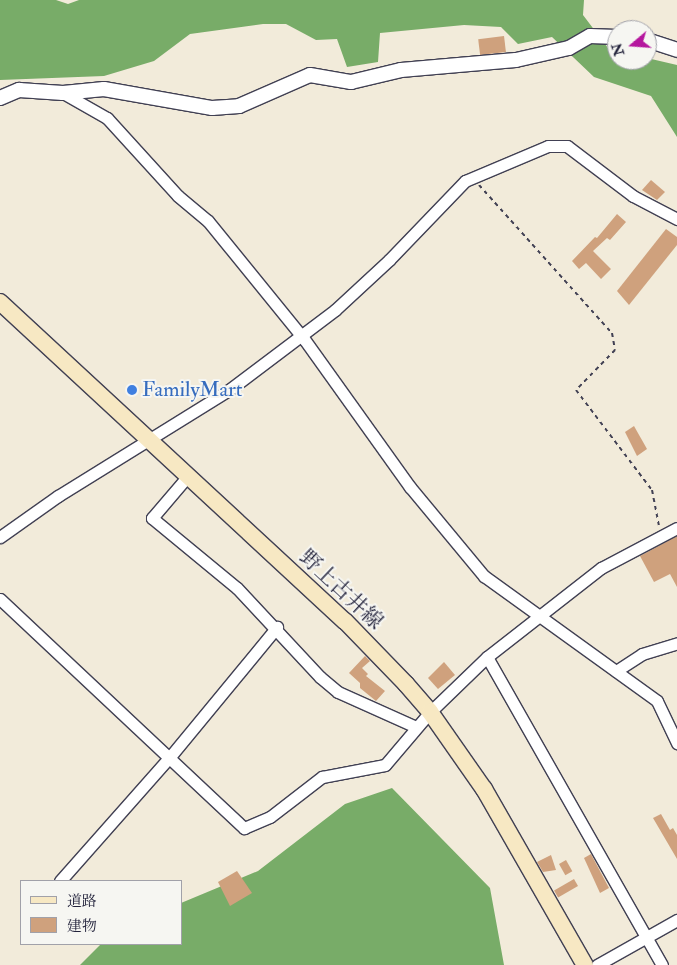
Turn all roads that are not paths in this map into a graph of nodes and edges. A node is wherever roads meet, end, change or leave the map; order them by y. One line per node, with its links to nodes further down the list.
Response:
1 (607, 37): 4 (street)
2 (657, 43): 3 (street)
3 (677, 50)
4 (64, 93): 5 (street); 8 (street)
5 (0, 98)
6 (677, 219): 8 (street)
7 (0, 302): 9 (main road, 野上古井線)
8 (300, 335): 9 (street); 14 (street)
9 (148, 441): 10 (main road, 野上古井線); 12 (street)
10 (187, 477): 15 (street); 19 (main road, 野上古井線)
11 (677, 528): 14 (street)
12 (0, 537)
13 (0, 600): 22 (street)
14 (539, 616): 17 (street); 18 (street)
15 (277, 627): 20 (street); 22 (street)
16 (677, 643): 18 (street)
17 (487, 657): 19 (street); 25 (street)
18 (616, 671): 21 (street)
19 (430, 712): 20 (street); 26 (main road, 野上古井線)
20 (416, 727): 22 (street)
21 (677, 743)
22 (170, 758): 23 (street)
23 (61, 880)
24 (677, 920): 25 (street)
25 (646, 937): 27 (street); 28 (street)
26 (585, 965)
27 (597, 965)
28 (662, 965)

